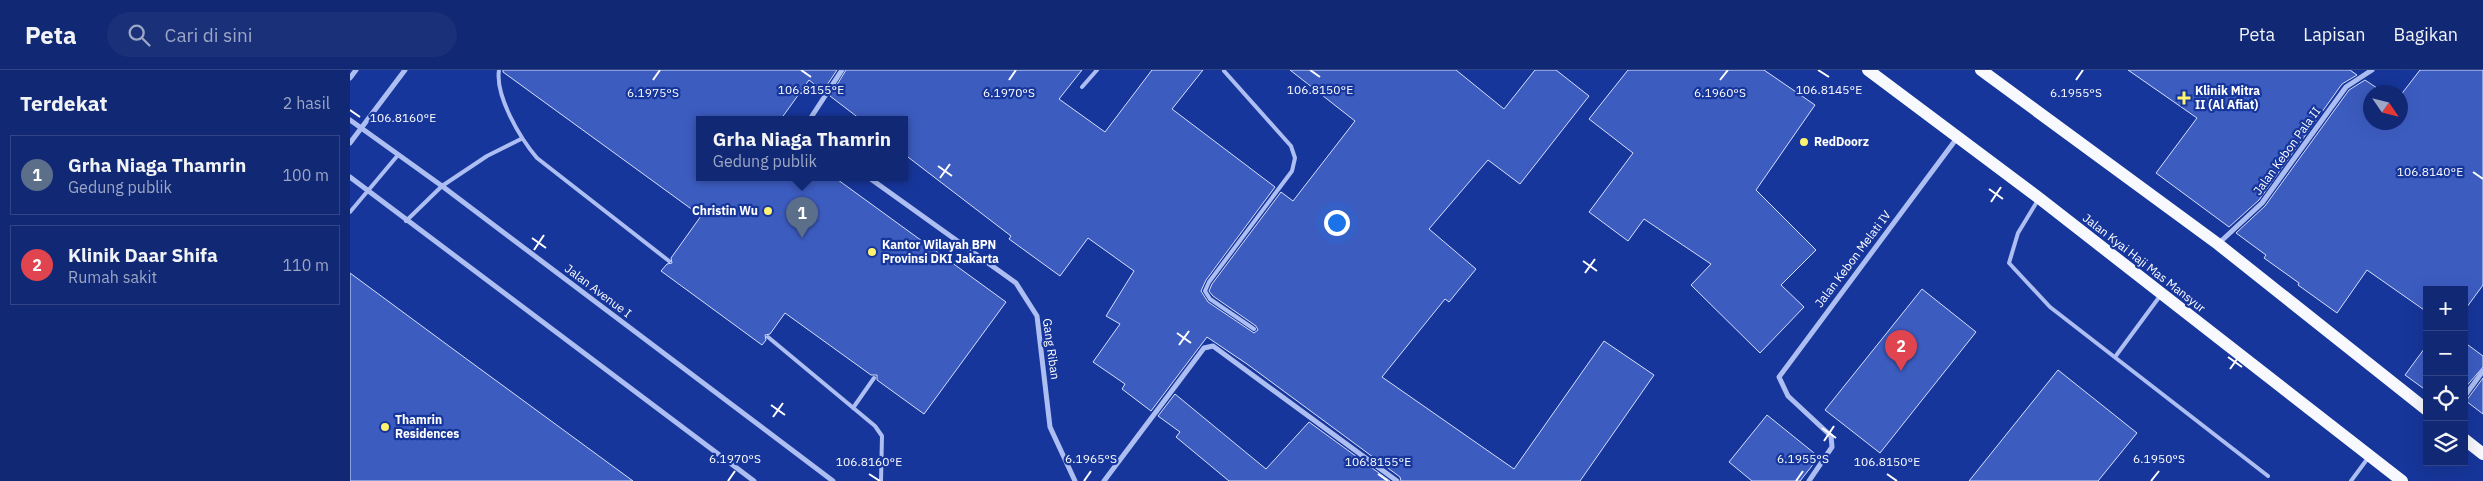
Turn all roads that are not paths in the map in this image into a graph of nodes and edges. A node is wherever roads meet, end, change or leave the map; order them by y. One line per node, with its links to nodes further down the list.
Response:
1 (356, 70): 10 (street)
2 (405, 70): 14 (street)
3 (499, 70): 16 (lane)
4 (842, 70): 12 (street)
5 (1097, 70): 11 (lane)
6 (1224, 70): 29 (lane)
7 (1868, 70): 15 (main road, Jalan Kyai Haji Mas Mansyur)
8 (1982, 70): 26 (main road)
9 (2372, 70): 26 (street, Jalan Kebon Pala II)
10 (350, 78)
11 (1082, 87)
12 (812, 116)
13 (350, 120): 14 (street, Jalan Avenue I)
14 (362, 130): 17 (street); 18 (street, Jalan Avenue I)
15 (1957, 138): 23 (main road, Jalan Kyai Haji Mas Mansyur); 47 (street, Jalan Kebon Melati IV)
16 (521, 139): 21 (lane); 27 (lane)
17 (350, 144)
18 (398, 155): 21 (street, Jalan Avenue I); 22 (lane)
19 (350, 178): 22 (street)
20 (874, 181): 44 (street, Gang Riban)
21 (442, 186): 25 (lane); 42 (street, Jalan Avenue I)
22 (368, 192): 24 (lane); 25 (street)
23 (2039, 198): 28 (main road, Jalan Kyai Haji Mas Mansyur); 31 (lane)
24 (350, 212)
25 (406, 220): 41 (street)
26 (2218, 244): 35 (main road)
27 (669, 261)
28 (2162, 294): 31 (lane); 39 (main road, Jalan Kyai Haji Mas Mansyur)
29 (1254, 329)
30 (768, 337): 36 (lane)
31 (2115, 356): 40 (lane)
32 (2483, 371): 34 (street)
33 (874, 378): 36 (lane)
34 (2468, 392)
35 (2423, 407)
36 (853, 408): 43 (lane)
37 (2468, 442): 38 (main road)
38 (2483, 454)
39 (2370, 456): 48 (lane); 49 (main road, Jalan Kyai Haji Mas Mansyur)
40 (2268, 476)
41 (754, 481)
42 (833, 481)
43 (881, 481)
44 (1075, 481)
45 (1104, 481): 46 (street)
46 (1397, 481)
47 (1809, 481)
48 (2351, 481)
49 (2402, 481)

